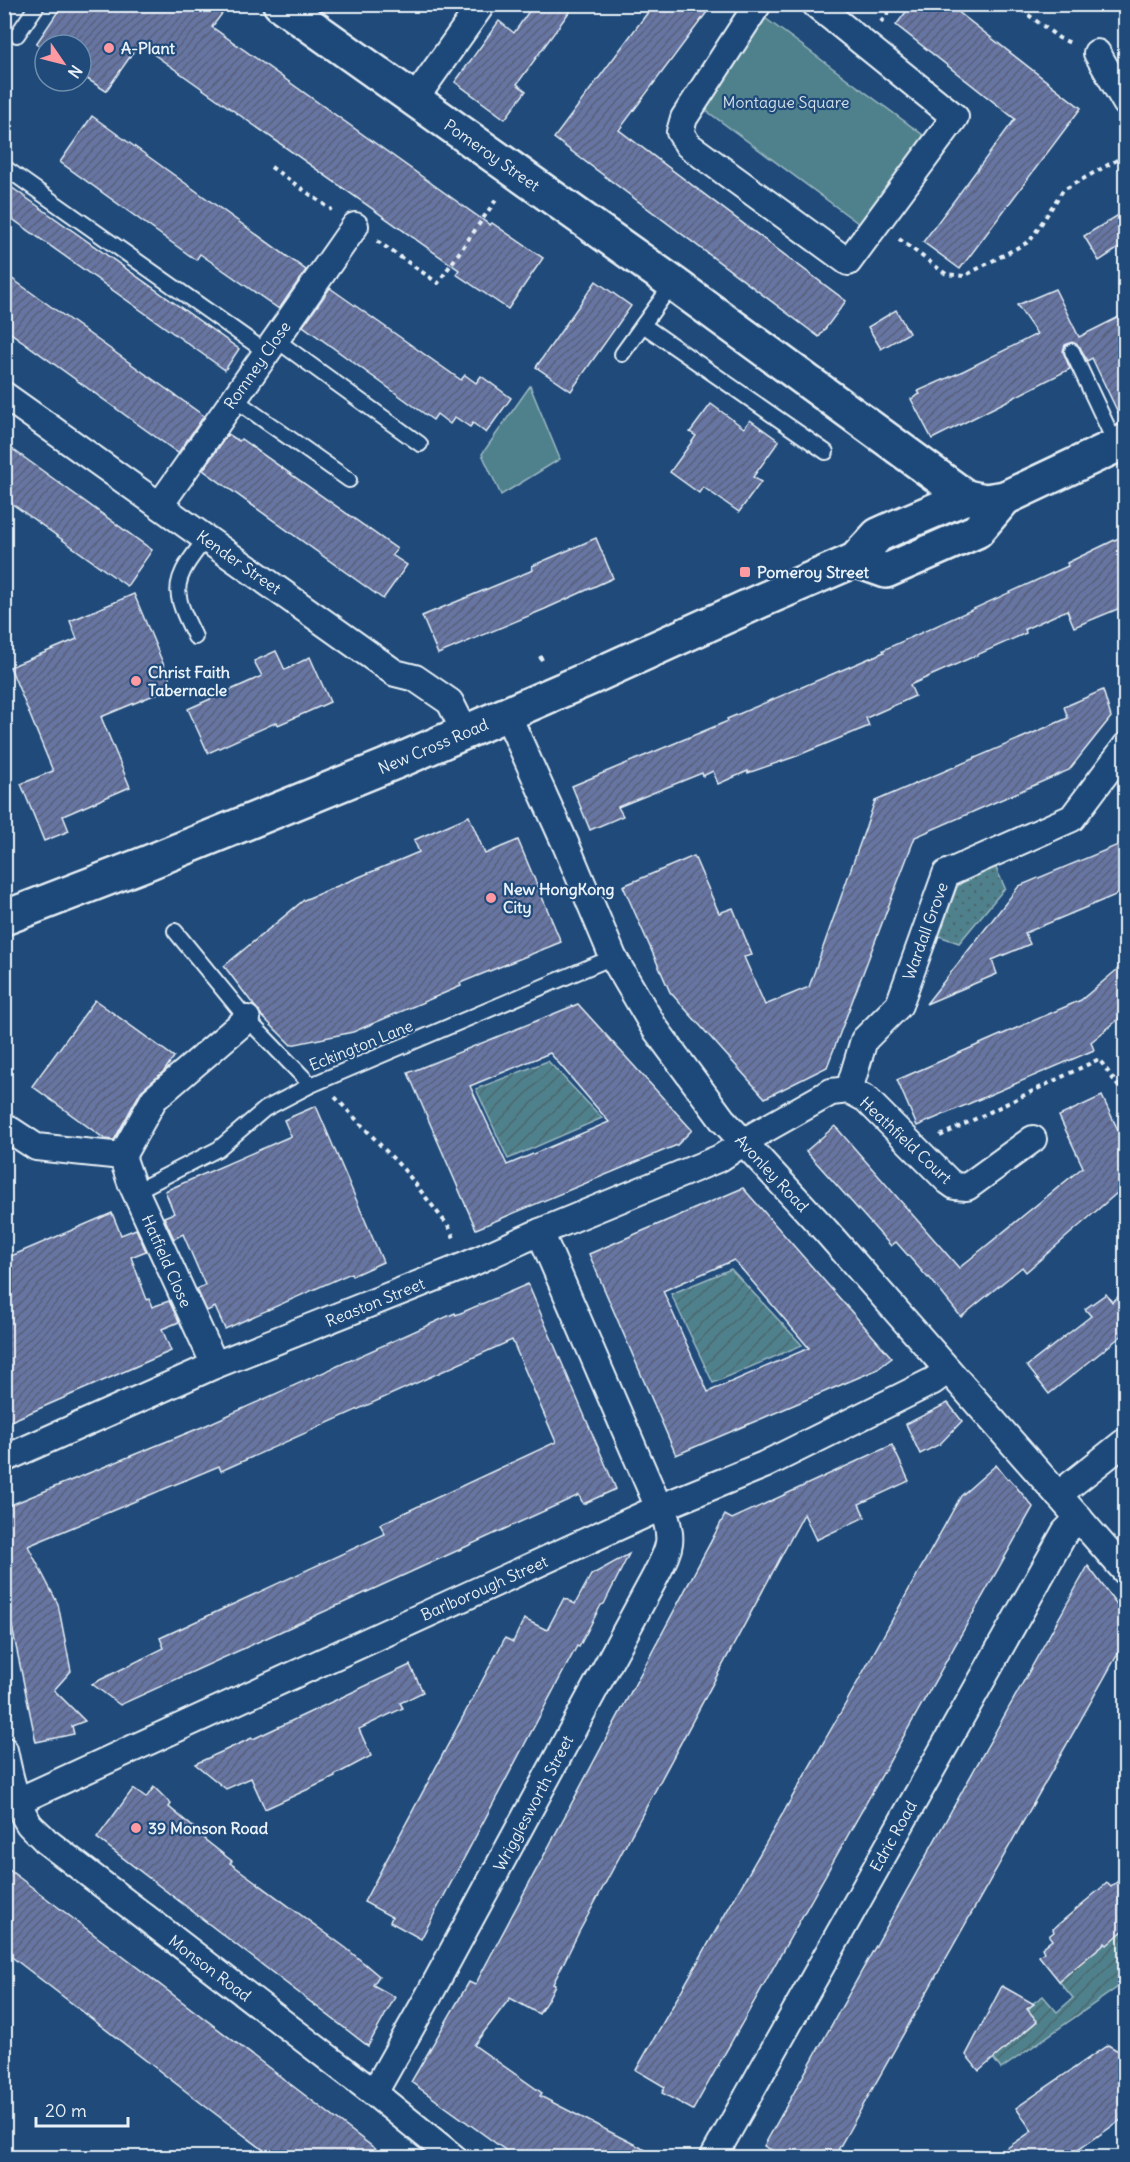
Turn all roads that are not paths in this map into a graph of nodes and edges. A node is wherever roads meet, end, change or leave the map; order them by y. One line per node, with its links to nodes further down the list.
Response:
1 (38, 4): 6 (lane)
2 (280, 4): 8 (main road, Pomeroy Street)
3 (482, 4): 8 (street)
4 (758, 4): 5 (street)
5 (815, 4)
6 (17, 35)
7 (1097, 53): 9 (street)
8 (414, 100): 12 (main road, Pomeroy Street)
9 (1125, 103)
10 (4, 167): 14 (lane)
11 (355, 226): 14 (street, Romney Close)
12 (673, 283): 13 (lane); 23 (main road, Pomeroy Street)
13 (643, 325): 16 (lane); 21 (lane)
14 (271, 345): 18 (street, Romney Close); 20 (lane)
15 (1072, 351): 19 (lane)
16 (622, 354)
17 (4, 395): 25 (street, Kender Street)
18 (234, 399): 22 (lane); 25 (street, Romney Close)
19 (1121, 443): 24 (main road, New Cross Road)
20 (420, 444)
21 (826, 452)
22 (349, 480)
23 (966, 497): 24 (main road, New Cross Road); 27 (main road, New Cross Road)
24 (1005, 498): 27 (main road, New Cross Road)
25 (160, 505): 26 (street, Kender Street)
26 (206, 538): 28 (lane); 30 (street, Kender Street)
27 (855, 560): 29 (main road, New Cross Road)
28 (195, 638)
29 (507, 714): 30 (main road, New Cross Road); 34 (street, Avonley Road)
30 (465, 732): 32 (main road, New Cross Road)
31 (1125, 746): 37 (street, Wardall Grove)
32 (4, 918)
33 (175, 931): 35 (lane, Eckington Lane)
34 (613, 957): 36 (lane, Eckington Lane); 40 (street, Avonley Road)
35 (248, 1019): 36 (lane, Eckington Lane); 41 (street)
36 (317, 1082): 42 (lane)
37 (849, 1090): 39 (street, Heathfield Court); 40 (street, Heathfield Court)
38 (4, 1126): 41 (street)
39 (1033, 1139)
40 (743, 1142): 43 (street, Reaston Street); 45 (street, Avonley Road)
41 (122, 1156): 42 (street, Hatfield Close)
42 (136, 1191): 44 (street, Hatfield Close)
43 (540, 1232): 44 (street, Reaston Street); 49 (street, Wrigglesworth Street)
44 (214, 1365): 47 (street, Reaston Street)
45 (948, 1370): 48 (street, Avonley Road); 49 (street, Barlborough Street)
46 (1125, 1441): 48 (street)
47 (4, 1459)
48 (1058, 1495): 50 (street, Avonley Road)
49 (660, 1508): 53 (street, Barlborough Street); 54 (street, Wrigglesworth Street)
50 (1079, 1518): 51 (street, Avonley Road); 56 (street, Edric Road)
51 (1125, 1572)
52 (4, 1750): 53 (street, Monson Road)
53 (18, 1801): 54 (street, Monson Road)
54 (374, 2093): 55 (street, Monson Road)
55 (454, 2157)
56 (713, 2157)

